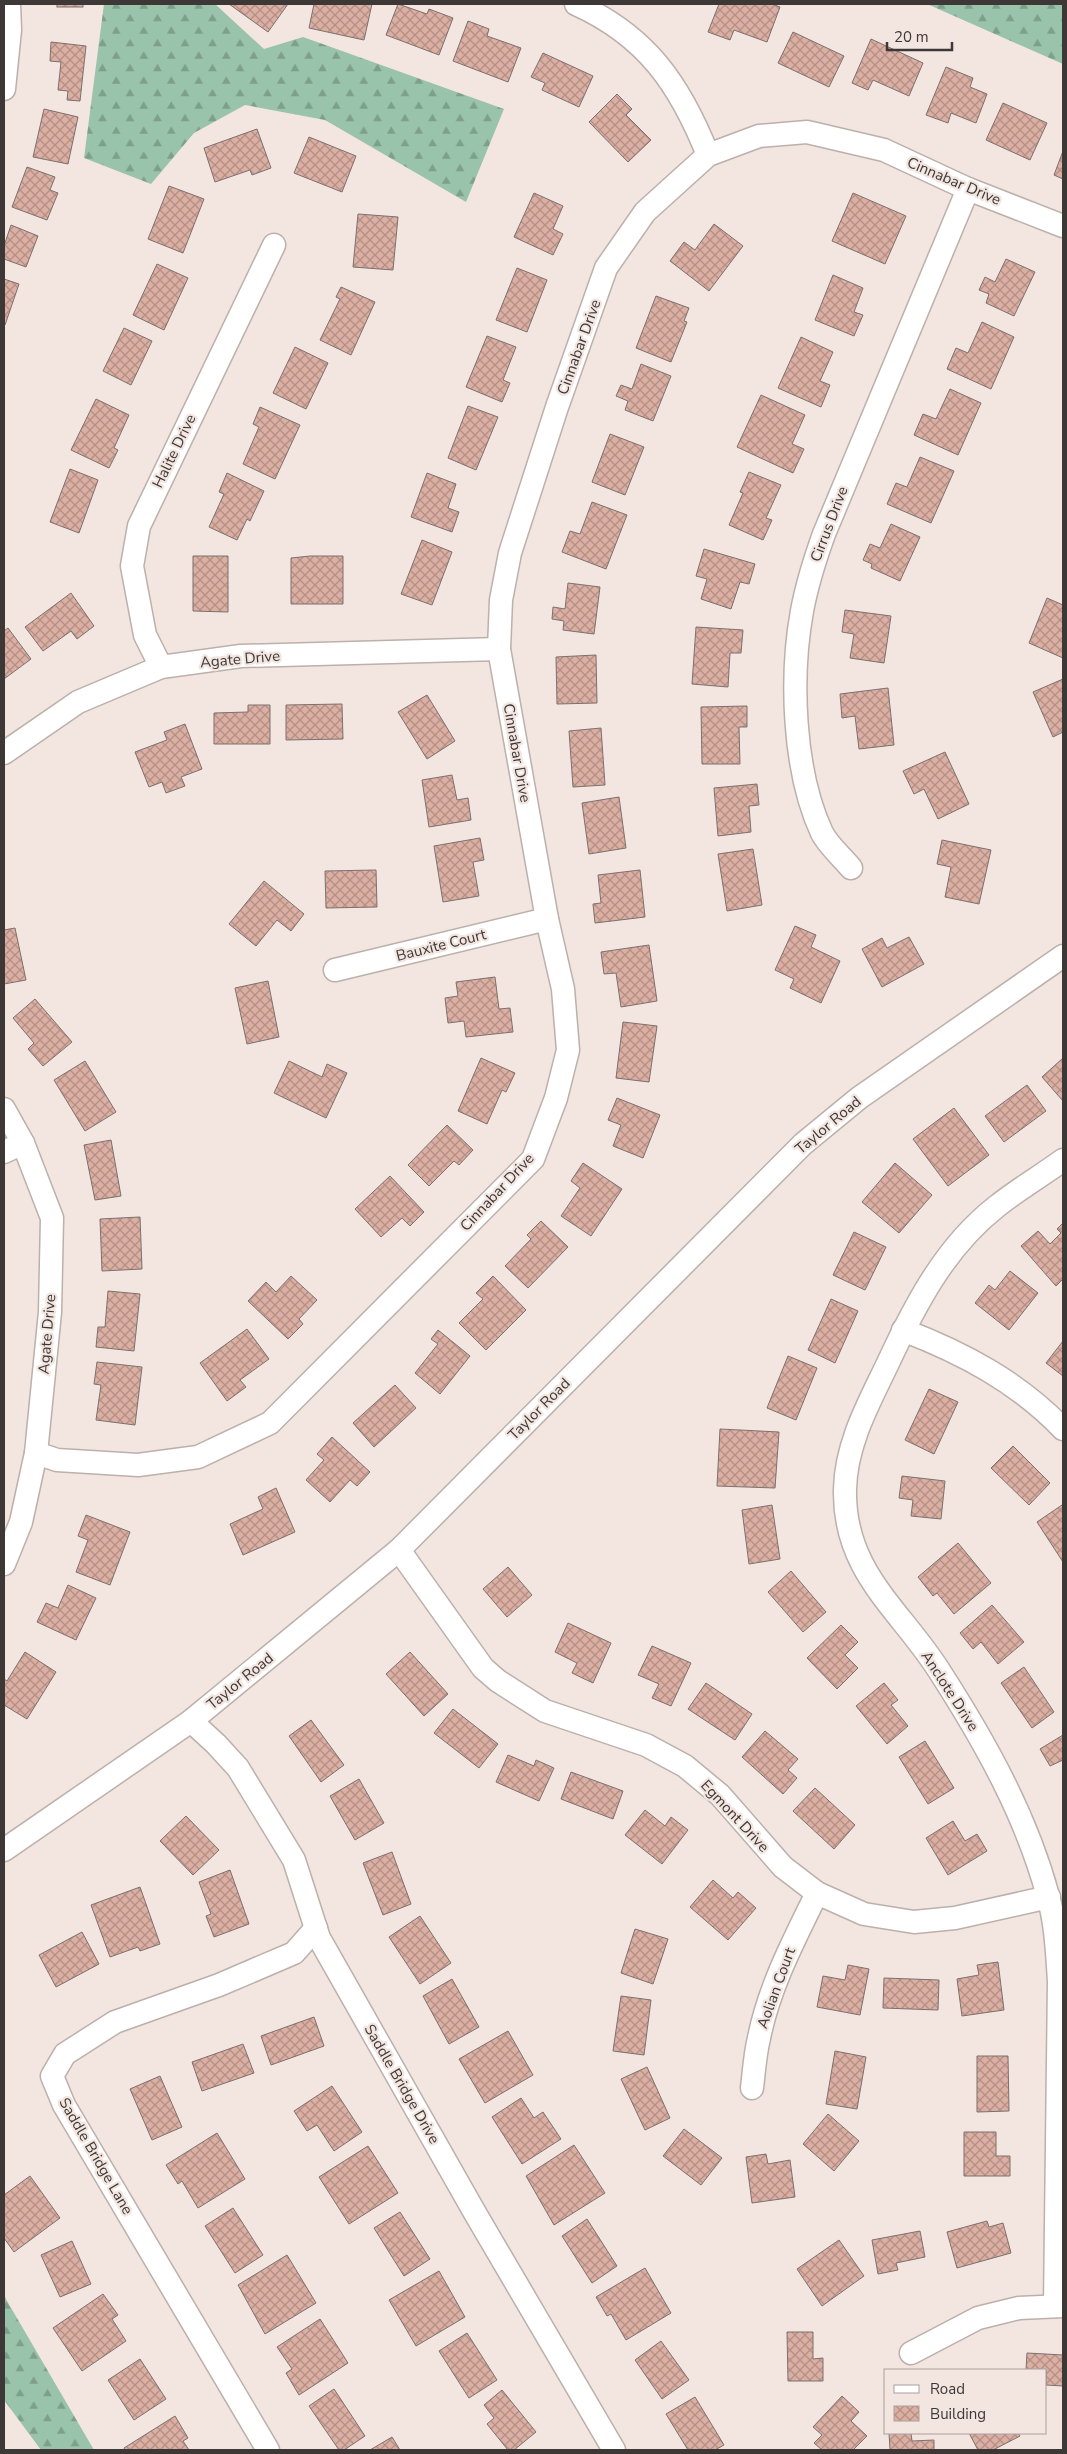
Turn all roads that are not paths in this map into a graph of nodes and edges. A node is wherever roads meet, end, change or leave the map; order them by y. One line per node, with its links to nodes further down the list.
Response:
1 (9, 4): 3 (street)
2 (576, 4): 4 (street)
3 (4, 89)
4 (708, 155): 5 (street, Cinnabar Drive); 8 (street, Cinnabar Drive)
5 (968, 189): 6 (street, Cinnabar Drive); 11 (street, Cirrus Drive)
6 (1063, 226)
7 (274, 245): 9 (street, Halite Drive)
8 (499, 649): 9 (street, Agate Drive); 12 (street, Cinnabar Drive)
9 (161, 668): 10 (street, Agate Drive)
10 (4, 753)
11 (851, 868)
12 (547, 919): 14 (street, Bauxite Court); 20 (street, Cinnabar Drive)
13 (1063, 956): 21 (street, Taylor Road)
14 (335, 970)
15 (4, 1109): 16 (street, Agate Drive)
16 (13, 1147): 20 (street, Agate Drive)
17 (1063, 1160): 18 (street, Anclote Drive)
18 (903, 1330): 19 (street); 26 (street, Anclote Drive)
19 (1063, 1429)
20 (36, 1453): 22 (street, Agate Drive)
21 (399, 1550): 23 (street, Taylor Road); 25 (street, Egmont Drive)
22 (4, 1564)
23 (190, 1721): 24 (street, Taylor Road); 27 (street, Saddle Bridge Drive)
24 (4, 1850)
25 (817, 1893): 26 (street, Egmont Drive); 28 (street, Aolian Court)
26 (1049, 1897): 29 (street, Anclote Drive)
27 (316, 1928): 31 (street, Saddle Bridge Lane); 32 (street, Saddle Bridge Drive)
28 (752, 2088)
29 (1059, 2306): 30 (street)
30 (911, 2352)
31 (268, 2450)
32 (614, 2450)

